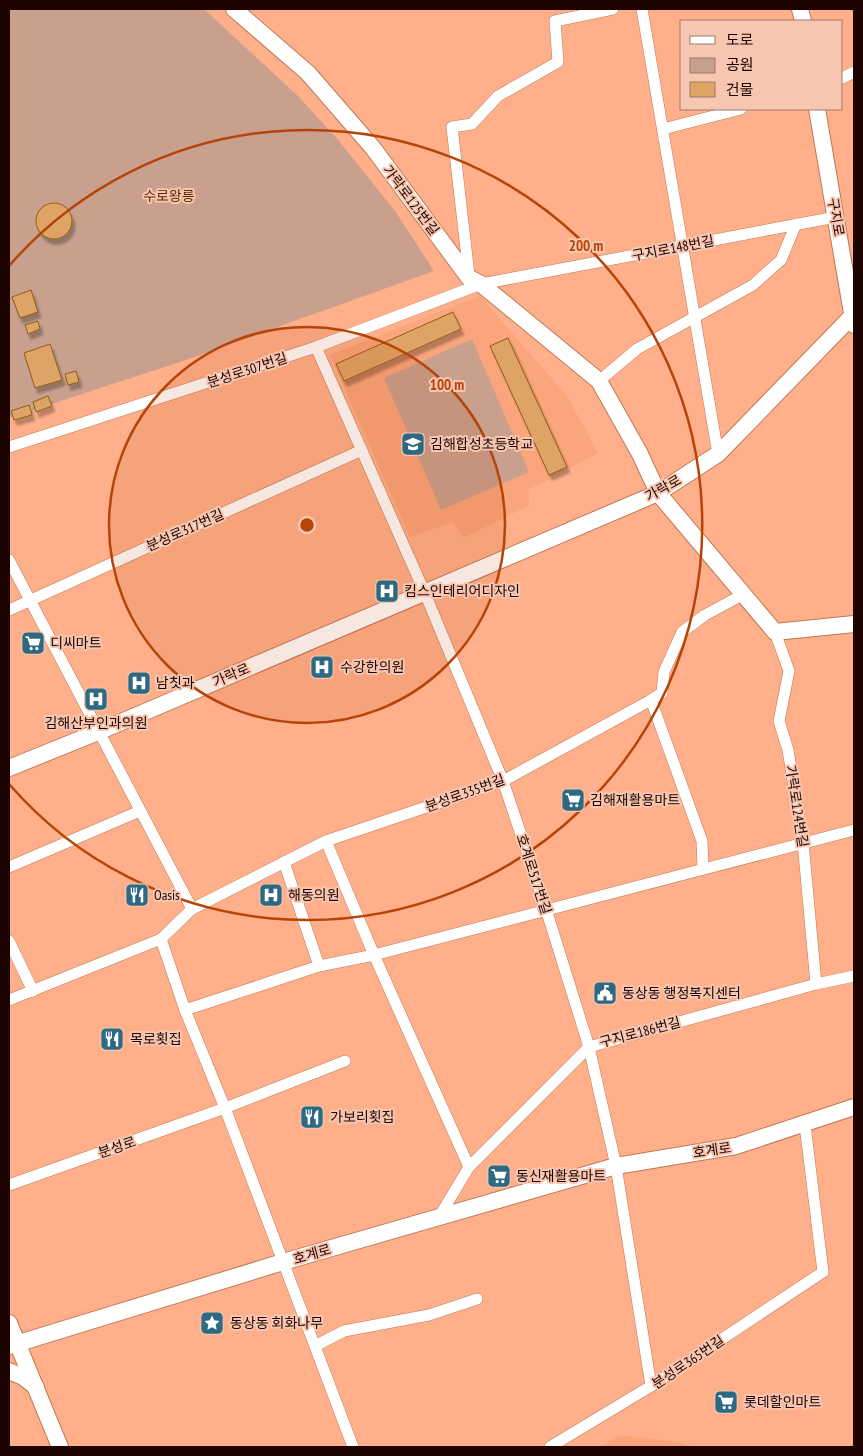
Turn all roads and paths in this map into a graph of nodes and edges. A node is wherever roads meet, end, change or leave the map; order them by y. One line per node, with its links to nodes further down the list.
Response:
1 (234, 9): 12 (street, 가락로125번길)
2 (553, 9): 5 (street)
3 (614, 9): 5 (street)
4 (642, 9): 8 (street)
5 (555, 21): 12 (street)
6 (737, 110): 8 (street)
7 (817, 110): 9 (street, 구지로)
8 (663, 129): 11 (street)
9 (836, 217): 10 (street, 구지로148번길); 13 (street, 구지로)
10 (796, 224): 11 (street, 구지로148번길); 14 (street)
11 (683, 246): 12 (street, 구지로148번길); 14 (street)
12 (475, 281): 15 (street, 분성로307번길); 16 (street, 가락로125번길)
13 (854, 318): 19 (street, 가락로)
14 (695, 319): 16 (street); 19 (street)
15 (316, 348): 17 (street, 분성로307번길); 18 (street)
16 (599, 381): 20 (street, 가락로125번길)
17 (9, 447)
18 (362, 450): 22 (street); 24 (street, 분성로317번길)
19 (718, 454): 20 (street, 가락로)
20 (658, 493): 22 (street, 가락로); 23 (street, 가락로124번길)
21 (9, 560): 24 (street)
22 (424, 591): 29 (street, 가락로); 31 (street, 호계로517번길)
23 (744, 594): 27 (street, 가락로124번길); 28 (street, 분성로335번길)
24 (31, 601): 25 (street, 분성로317번길); 29 (street)
25 (9, 610)
26 (854, 624): 27 (street)
27 (775, 632): 35 (street, 가락로124번길)
28 (651, 700): 31 (street, 분성로335번길); 38 (street)
29 (98, 732): 30 (street, 가락로); 32 (street)
30 (9, 768)
31 (503, 781): 34 (street, 분성로335번길); 40 (street, 호계로517번길)
32 (140, 811): 37 (street); 39 (street)
33 (854, 830): 35 (street)
34 (326, 841): 36 (street, 분성로335번길); 43 (street)
35 (803, 842): 38 (street); 46 (street, 가락로124번길)
36 (284, 862): 39 (street, 분성로335번길); 44 (street)
37 (9, 867)
38 (703, 869): 40 (street)
39 (192, 909): 41 (street, 분성로335번길)
40 (546, 909): 43 (street); 50 (street, 호계로517번길)
41 (161, 939): 47 (street, 분성로335번길); 49 (street)
42 (9, 942): 47 (street)
43 (374, 955): 44 (street); 56 (street)
44 (319, 966): 49 (street)
45 (854, 976): 46 (street, 구지로186번길)
46 (816, 984): 50 (street, 구지로186번길)
47 (32, 991): 48 (street, 분성로335번길)
48 (9, 1000)
49 (185, 1010): 53 (street)
50 (589, 1047): 55 (street, 호계로517번길); 56 (street, 구지로186번길)
51 (346, 1061): 53 (street, 분성로)
52 (854, 1107): 54 (street, 호계로)
53 (225, 1108): 57 (street, 분성로); 59 (street)
54 (805, 1125): 55 (street, 호계로); 65 (street, 분성로365번길)
55 (616, 1166): 58 (street, 호계로); 65 (street)
56 (470, 1167): 58 (street, 구지로186번길)
57 (9, 1185)
58 (439, 1218): 59 (street, 호계로)
59 (282, 1262): 62 (street, 호계로); 63 (street)
60 (478, 1299): 63 (street)
61 (9, 1323): 62 (street)
62 (13, 1345): 66 (street)
63 (315, 1346): 68 (street)
64 (9, 1371): 66 (street)
65 (651, 1386): 69 (street, 분성로365번길)
66 (36, 1387): 67 (street)
67 (60, 1447)
68 (353, 1447)
69 (550, 1447)

